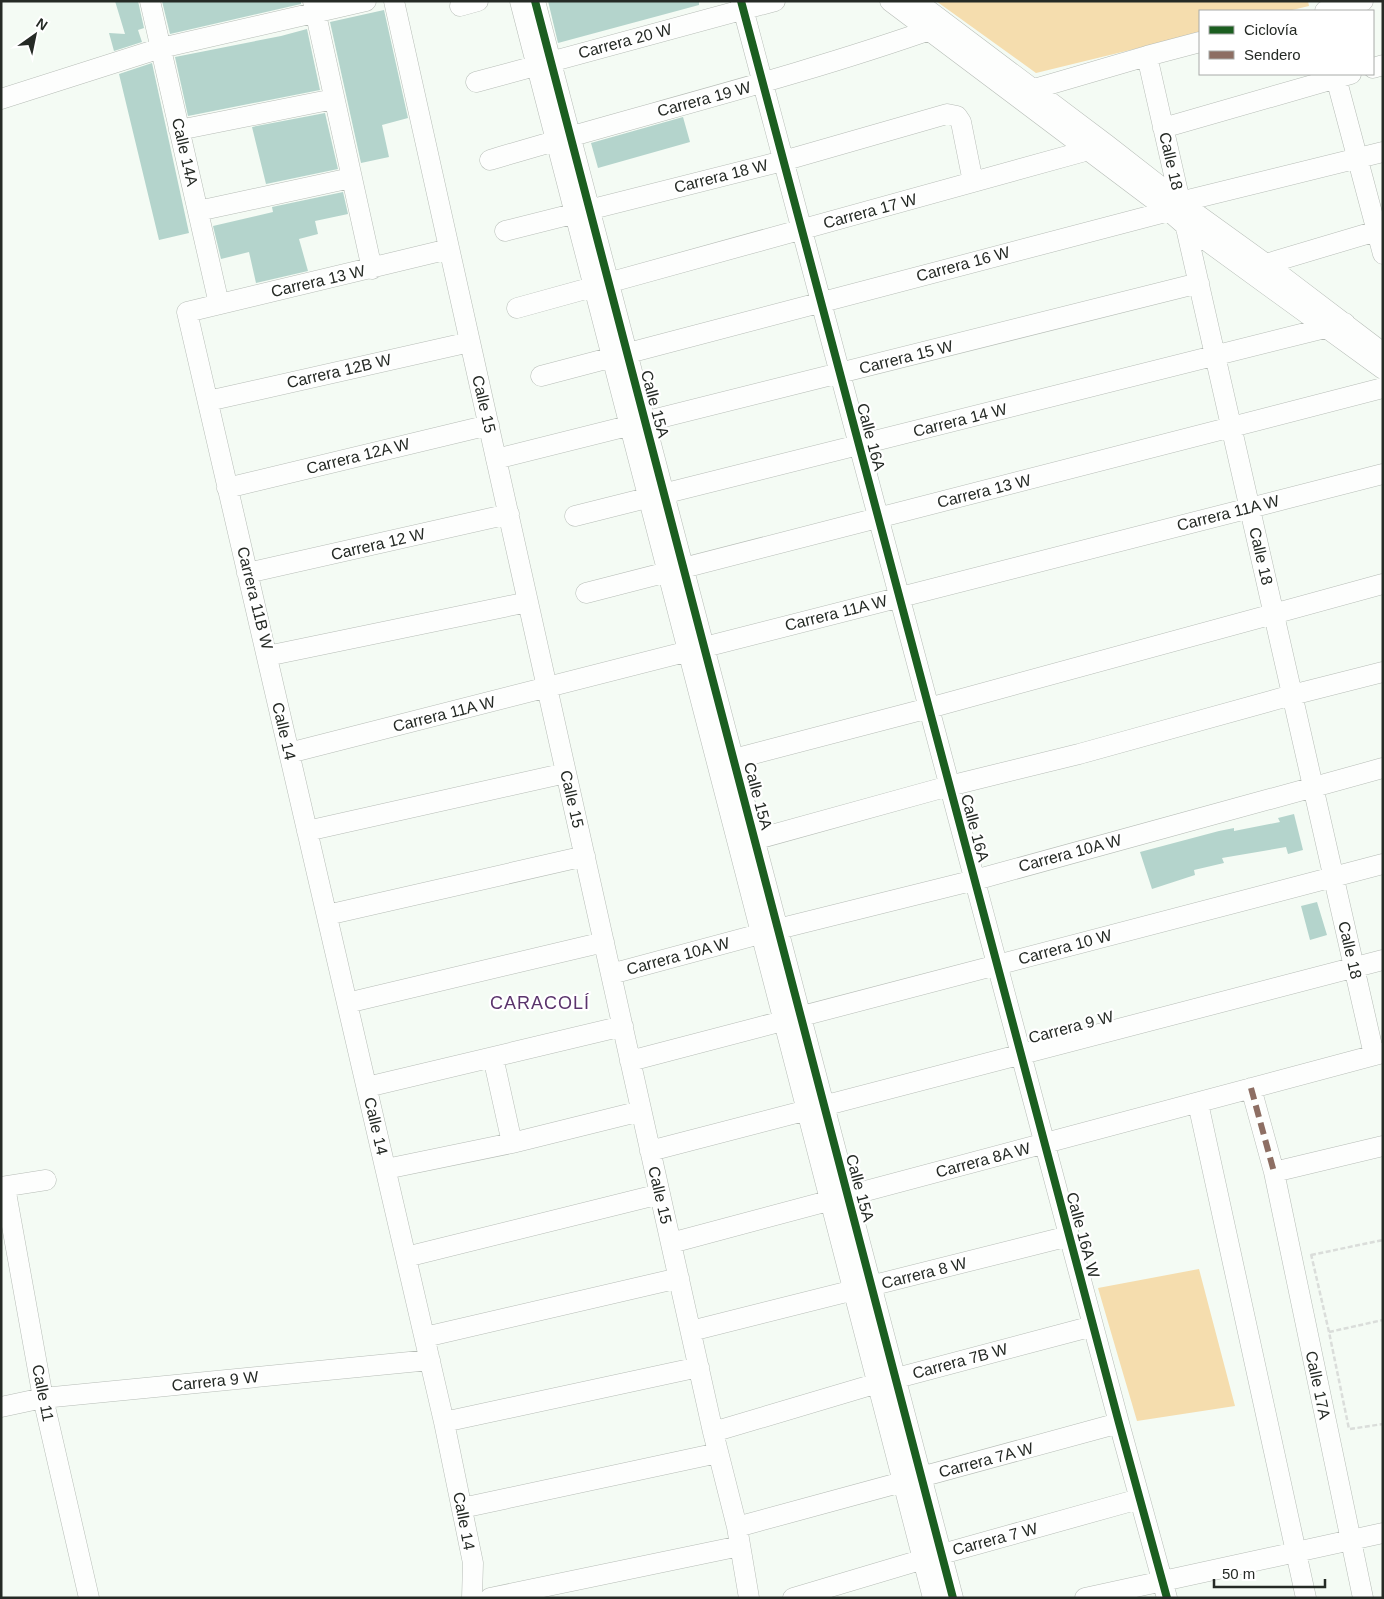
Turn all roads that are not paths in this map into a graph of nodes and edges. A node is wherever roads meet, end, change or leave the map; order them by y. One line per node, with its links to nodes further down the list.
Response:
1 (150, 1): 15 (street, Calle 14A)
2 (366, 1): 11 (street)
3 (394, 1): 41 (street, Calle 15)
4 (520, 1): 17 (street, Calle 15A)
5 (535, 1): 17 (street, Calle 15A)
6 (775, 1): 10 (street, Carrera 20 W)
7 (890, 1): 13 (street)
8 (916, 1): 13 (street)
9 (1363, 1): 12 (street)
10 (742, 6): 17 (street, Carrera 20 W); 20 (street, Calle 16A)
11 (314, 7): 15 (street); 23 (street)
12 (1329, 10)
13 (937, 27): 20 (street, Carrera 19 W); 21 (street)
14 (1199, 42): 16 (street)
15 (161, 48): 22 (street); 25 (street, Calle 14A)
16 (1147, 56): 21 (street); 24 (street, Calle 18)
17 (544, 64): 19 (street, Carrera 20 W); 26 (street, Calle 15A)
18 (1340, 75): 24 (street); 29 (street)
19 (476, 82)
20 (762, 83): 26 (street, Carrera 19 W); 31 (street, Calle 16A)
21 (1026, 94): 27 (street)
22 (1, 99)
23 (334, 99): 25 (street); 32 (street)
24 (1163, 128): 34 (street, Calle 18)
25 (179, 130): 35 (street, Calle 14A)
26 (563, 138): 30 (street, Carrera 19 W); 36 (street, Calle 15A)
27 (1098, 147): 33 (street, Carrera 17 W); 34 (street)
28 (1383, 152): 29 (street, Carrera 16 W)
29 (1357, 159): 34 (street, Carrera 16 W); 39 (street)
30 (490, 160)
31 (783, 160): 33 (street, Carrera 18 W); 36 (street, Carrera 18 W); 38 (street, Calle 16A)
32 (351, 178): 35 (street); 44 (street)
33 (973, 182): 38 (street, Carrera 17 W)
34 (1175, 206): 37 (street); 43 (street); 47 (street, Carrera 16 W)
35 (198, 211): 48 (street, Calle 14A)
36 (582, 211): 40 (street, Carrera 18 W); 46 (street, Calle 15A)
37 (1185, 225): 43 (street); 45 (street, Calle 18)
38 (801, 230): 46 (street, Carrera 17 W); 47 (street, Calle 16A)
39 (1380, 230): 42 (street); 43 (street)
40 (505, 231)
41 (449, 249): 44 (street, Carrera 13 W); 53 (street, Calle 15)
42 (1383, 254)
43 (1259, 268): 51 (street); 52 (street)
44 (372, 269): 48 (street, Carrera 13 W)
45 (1199, 283): 56 (street, Calle 18); 58 (street, Carrera 15 W)
46 (601, 285): 49 (street, Carrera 17 W); 55 (street, Calle 15A)
47 (820, 301): 55 (street, Carrera 16 W); 58 (street, Calle 16A)
48 (219, 304): 50 (street, Carrera 13 W)
49 (517, 308)
50 (187, 312): 61 (street, Carrera 11B W)
51 (1345, 323): 52 (street, Carrera 14 W); 54 (street)
52 (1325, 327): 56 (street, Carrera 14 W); 57 (street)
53 (470, 342): 61 (street, Carrera 12B W); 62 (street, Calle 15)
54 (1383, 353)
55 (620, 355): 59 (street, Carrera 16 W); 63 (street, Calle 15A)
56 (1215, 356): 64 (street, Calle 18); 65 (street, Carrera 14 W)
57 (1383, 369)
58 (840, 373): 63 (street, Carrera 15 W); 65 (street, Calle 16A)
59 (541, 376)
60 (1383, 388): 64 (street, Carrera 13 W)
61 (208, 401): 68 (street, Carrera 11B W)
62 (489, 424): 66 (street, Calle 15); 68 (street, Carrera 12A W)
63 (638, 424): 66 (street, Carrera 15 W); 69 (street, Calle 15A)
64 (1232, 427): 70 (street, Calle 18); 73 (street, Carrera 13 W)
65 (859, 445): 69 (street, Carrera 14 W); 73 (street, Calle 16A)
66 (496, 459): 71 (street, Calle 15)
67 (1383, 474): 70 (street, Carrera 11A W)
68 (228, 488): 75 (street, Carrera 11B W)
69 (656, 496): 72 (street, Carrera 14 W); 74 (street, Calle 15A)
70 (1250, 508): 78 (street, Carrera 11A W); 80 (street, Calle 18)
71 (509, 514): 75 (street, Carrera 12 W); 79 (street, Calle 15)
72 (575, 516)
73 (878, 518): 74 (street, Carrera 13 W); 78 (street, Calle 16A)
74 (676, 570): 77 (street, Carrera 13 W); 81 (street, Calle 15A)
75 (248, 573): 82 (street, Carrera 11B W)
76 (1383, 584): 80 (street)
77 (586, 593)
78 (899, 597): 81 (street, Carrera 11A W); 86 (street, Calle 16A)
79 (528, 602): 82 (street, Carrera 11B W); 84 (street, Calle 15)
80 (1274, 613): 85 (street, Calle 18); 86 (street)
81 (696, 649): 84 (street, Carrera 11A W); 87 (street, Calle 15A)
82 (267, 656): 88 (street, Calle 14)
83 (1383, 672): 85 (street)
84 (547, 687): 88 (street, Carrera 11A W); 90 (street, Calle 15)
85 (1292, 695): 91 (street); 92 (street, Calle 18)
86 (929, 708): 87 (street); 91 (street, Calle 16A)
87 (725, 748): 94 (street, Calle 15A)
88 (289, 753): 93 (street, Calle 14)
89 (1383, 768): 92 (street, Carrera 10A W)
90 (566, 773): 93 (street); 95 (street, Calle 15)
91 (950, 786): 94 (street); 98 (street, Calle 16A)
92 (1313, 787): 97 (street, Calle 18); 98 (street, Carrera 10A W)
93 (307, 831): 99 (street, Calle 14)
94 (747, 842): 100 (street, Calle 15A)
95 (585, 856): 99 (street); 101 (street, Calle 15)
96 (1383, 864): 97 (street, Carrera 10 W)
97 (1334, 877): 103 (street, Carrera 10 W); 104 (street, Calle 18)
98 (974, 880): 100 (street, Carrera 10A W); 103 (street, Calle 16A W)
99 (327, 914): 106 (street, Calle 14)
100 (770, 932): 105 (street, Carrera 10A W); 107 (street, Calle 15A)
101 (604, 942): 105 (street, Calle 15); 106 (street)
102 (1383, 960): 104 (street, Carrera 9 W)
103 (997, 965): 107 (street, Carrera 10 W); 109 (street, Calle 16A W)
104 (1354, 967): 109 (street, Carrera 9 W); 110 (street, Calle 18)
105 (611, 974): 108 (street, Calle 15)
106 (347, 1003): 113 (street, Calle 14)
107 (793, 1019): 112 (street, Carrera 10 W); 116 (street, Calle 15A)
108 (622, 1026): 111 (street); 112 (street, Calle 15)
109 (1021, 1054): 116 (street, Carrera 9 W); 119 (street, Calle 16A W)
110 (1379, 1054): 114 (street, Carrera 8A W)
111 (493, 1057): 113 (street); 118 (street)
112 (630, 1061): 117 (street, Calle 15)
113 (367, 1087): 122 (street, Calle 14)
114 (1251, 1088): 115 (street, Carrera 8A W); 123 (street, Calle 17A)
115 (1198, 1102): 119 (street, Carrera 8A W); 151 (street)
116 (816, 1108): 121 (street, Carrera 9 W); 127 (street, Calle 15A)
117 (641, 1110): 118 (street); 121 (street, Calle 15)
118 (512, 1143): 122 (street)
119 (1045, 1143): 127 (street, Carrera 8A W); 128 (street, Calle 16A W)
120 (1383, 1146): 123 (street)
121 (650, 1151): 126 (street, Calle 15)
122 (386, 1169): 130 (street, Calle 14)
123 (1274, 1172): 150 (street, Calle 17A)
124 (46, 1180): 125 (street)
125 (3, 1187): 139 (street, Calle 11)
126 (660, 1194): 129 (street, Calle 15); 130 (street)
127 (840, 1198): 129 (street, Carrera 8A W); 132 (street, Calle 15A)
128 (1069, 1236): 132 (street, Carrera 8 W); 133 (street, Calle 16A W)
129 (671, 1243): 131 (street, Calle 15)
130 (406, 1257): 135 (street, Calle 14)
131 (679, 1278): 134 (street, Calle 15); 135 (street)
132 (863, 1288): 134 (street, Carrera 8 W); 138 (street, Calle 15A)
133 (1093, 1326): 138 (street, Carrera 7B W); 142 (street, Calle 16A W)
134 (691, 1331): 137 (street, Calle 15)
135 (425, 1337): 136 (street, Calle 14)
136 (430, 1360): 139 (street, Carrera 9 W); 141 (street, Calle 14)
137 (698, 1367): 141 (street); 143 (street, Calle 15)
138 (887, 1381): 143 (street, Carrera 7B W); 145 (street, Calle 15A)
139 (43, 1398): 140 (street, Carrera 9 W); 154 (street, Calle 11)
140 (1, 1407)
141 (444, 1422): 147 (street, Calle 14)
142 (1119, 1423): 145 (street, Carrera 7A W); 146 (street, Calle 16A W)
143 (713, 1432): 144 (street, Calle 15)
144 (718, 1453): 147 (street); 149 (street, Calle 15)
145 (913, 1479): 149 (street, Carrera 7A W); 152 (street, Calle 15A)
146 (1139, 1500): 152 (street, Carrera 7 W); 153 (street, Calle 16A W)
147 (462, 1508): 155 (street, Calle 14)
148 (1383, 1533): 150 (street)
149 (738, 1537): 156 (street); 157 (street, Calle 15)
150 (1350, 1540): 151 (street); 163 (street, Calle 17A)
151 (1296, 1552): 153 (street); 162 (street)
152 (933, 1556): 158 (street, Carrera 7 W); 159 (street, Calle 15A); 160 (street, Calle 15A)
153 (1165, 1589): 161 (street)
154 (89, 1598)
155 (472, 1598)
156 (490, 1598)
157 (749, 1598)
158 (793, 1598)
159 (934, 1598)
160 (953, 1598)
161 (1085, 1598)
162 (1306, 1598)
163 (1363, 1598)

